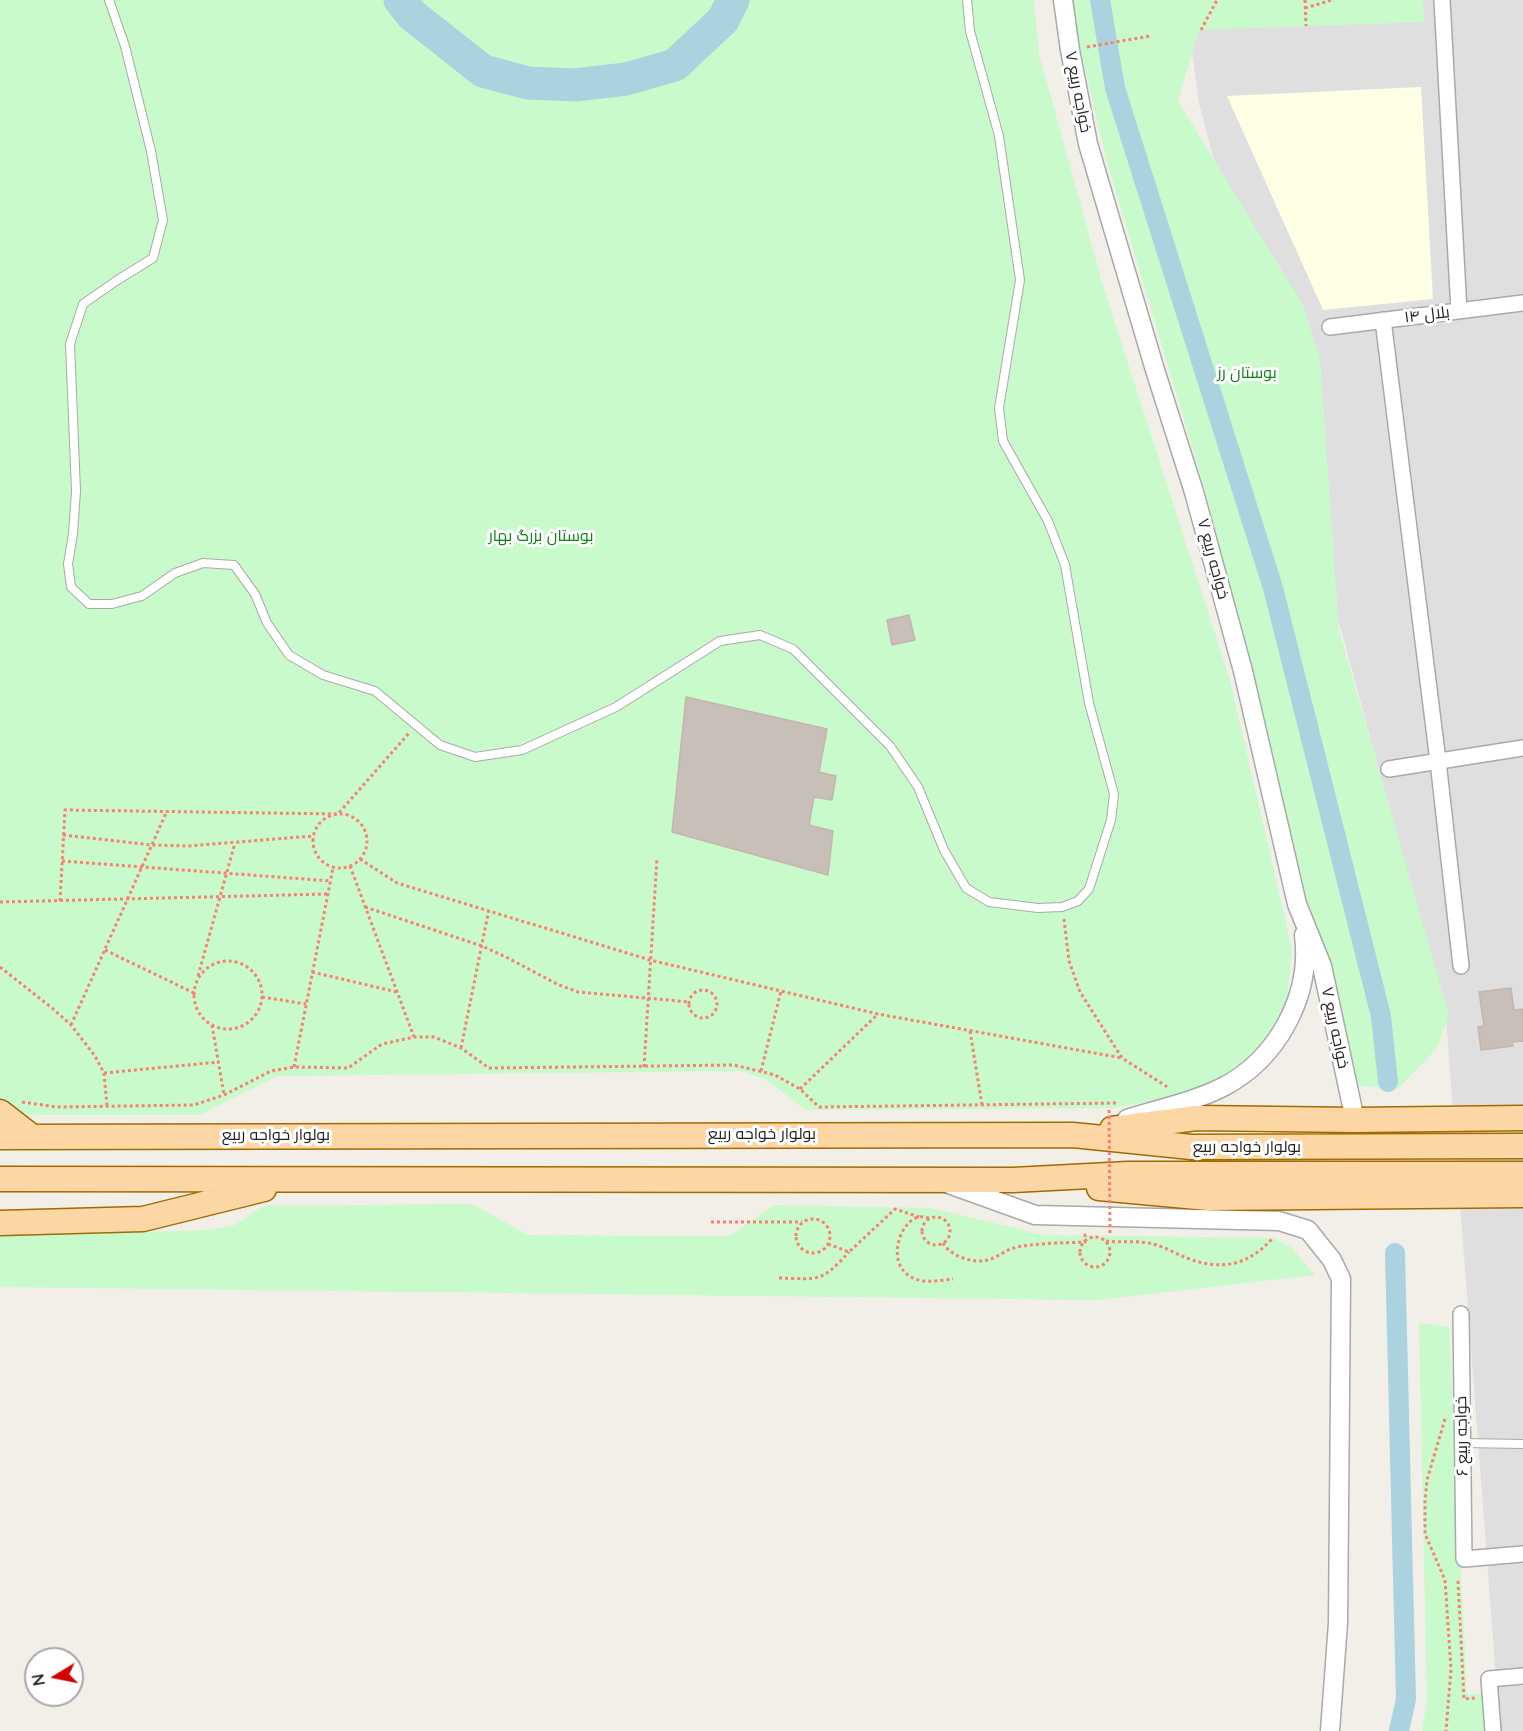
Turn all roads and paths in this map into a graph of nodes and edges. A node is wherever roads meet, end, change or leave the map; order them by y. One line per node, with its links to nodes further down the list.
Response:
1 (109, 0): 17 (lane)
2 (967, 0): 42 (lane)
3 (1063, 0): 40 (street, خواجه ربیع ۷)
4 (1217, 0): 10 (path)
5 (1305, 0): 8 (path)
6 (1332, 0): 8 (path)
7 (1442, 0): 14 (street)
8 (1305, 8): 9 (path)
9 (1306, 26)
10 (1201, 30)
11 (1150, 36): 12 (path)
12 (1095, 45)
13 (1523, 303): 14 (street, بلال ۱۴)
14 (1459, 311): 15 (street, بلال ۱۴)
15 (1383, 320): 16 (street, بلال ۱۴); 19 (street)
16 (1330, 327)
17 (416, 725): 22 (path); 42 (lane)
18 (1523, 748): 19 (street)
19 (1438, 761): 20 (street); 47 (street)
20 (1389, 769)
21 (167, 811): 22 (path); 23 (path); 26 (path)
22 (339, 814): 24 (path); 28 (path)
23 (63, 835): 26 (path); 29 (path)
24 (313, 836): 25 (path); 32 (path)
25 (235, 842): 26 (path); 33 (path)
26 (152, 845): 31 (path)
27 (657, 858): 46 (path)
28 (360, 859): 30 (path); 43 (path)
29 (62, 861): 31 (path); 38 (path)
30 (350, 866): 32 (path); 41 (path)
31 (142, 867): 33 (path); 37 (path)
32 (333, 868): 34 (path)
33 (226, 873): 34 (path); 36 (path)
34 (331, 881): 35 (path)
35 (328, 894): 36 (path); 49 (path)
36 (220, 897): 37 (path); 50 (path)
37 (128, 899): 38 (path); 45 (path)
38 (60, 901): 39 (path)
39 (0, 902)
40 (1297, 904): 79 (street, خواجه ربیع ۷); 80 (street)
41 (365, 907): 44 (path); 52 (path)
42 (1062, 907): 64 (path)
43 (489, 909): 44 (path); 46 (path)
44 (482, 946): 55 (path); 63 (path)
45 (105, 950): 53 (path); 59 (path)
46 (650, 960): 51 (path); 55 (path)
47 (1461, 966)
48 (0, 967): 59 (path)
49 (312, 972): 52 (path); 57 (path)
50 (196, 983): 53 (path); 54 (path)
51 (781, 991): 58 (path); 68 (path)
52 (397, 992): 62 (path)
53 (194, 993): 60 (path)
54 (262, 997): 57 (path); 60 (path)
55 (648, 998): 56 (path); 66 (path)
56 (690, 1002): 56 (path)
57 (306, 1004): 67 (path)
58 (878, 1014): 61 (path); 70 (path)
59 (71, 1025): 69 (path)
60 (212, 1025): 65 (path)
61 (970, 1031): 64 (path); 75 (path)
62 (414, 1037): 63 (path); 67 (path)
63 (461, 1048): 66 (path)
64 (1122, 1058): 71 (path)
65 (219, 1062): 69 (path); 72 (path)
66 (644, 1066): 68 (path)
67 (294, 1067): 72 (path)
68 (761, 1071): 70 (path)
69 (104, 1073): 74 (path)
70 (800, 1089): 75 (path)
71 (1164, 1092)
72 (224, 1095): 74 (path)
73 (1119, 1102): 75 (path)
74 (107, 1106): 76 (path)
75 (982, 1106)
76 (9, 1107): 81 (main road)
77 (1109, 1110): 97 (path, bridge)
78 (1523, 1118): 79 (main road)
79 (1355, 1120): 80 (main road)
80 (1073, 1135): 81 (main road, بولوار خواجه ربیع); 83 (main road, بولوار خواجه ربیع)
81 (31, 1136): 82 (main road, بولوار خواجه ربیع)
82 (0, 1137)
83 (1523, 1146)
84 (1523, 1174): 88 (main road, بولوار خواجه ربیع)
85 (0, 1179): 86 (main road, بولوار خواجه ربیع)
86 (301, 1180): 87 (main road, بولوار خواجه ربیع); 95 (main road)
87 (939, 1180): 88 (main road, بولوار خواجه ربیع); 92 (street)
88 (1013, 1180): 89 (main road)
89 (1523, 1195)
90 (920, 1216): 91 (path); 102 (path); 104 (path)
91 (929, 1218): 100 (path); 100 (path)
92 (1279, 1221): 99 (path); 113 (street)
93 (711, 1222): 94 (path)
94 (802, 1222): 101 (path); 101 (path)
95 (0, 1223)
96 (1085, 1235): 98 (path)
97 (1110, 1235)
98 (1085, 1242): 99 (path); 99 (path); 100 (path)
99 (1106, 1242)
100 (943, 1243)
101 (828, 1244): 102 (path)
102 (849, 1252): 103 (path)
103 (779, 1278)
104 (953, 1279)
105 (1461, 1314): 107 (street, خواجه ربیع ۶)
106 (1446, 1414): 114 (path)
107 (1463, 1443): 108 (lane); 109 (street, خواجه ربیع ۶)
108 (1523, 1444)
109 (1523, 1554)
110 (1458, 1581): 112 (path)
111 (1523, 1676): 115 (street)
112 (1479, 1698)
113 (1330, 1731)
114 (1446, 1731)
115 (1493, 1731)

